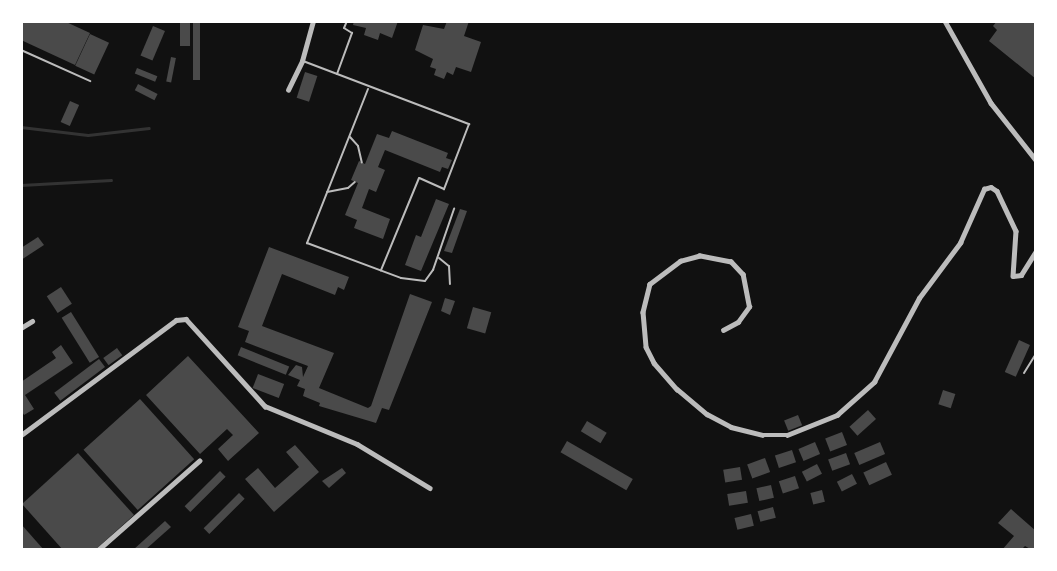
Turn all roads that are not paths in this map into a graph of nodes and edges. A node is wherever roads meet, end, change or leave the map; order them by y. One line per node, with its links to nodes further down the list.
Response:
1 (313, 21): 5 (street)
2 (347, 21): 6 (lane)
3 (945, 21): 11 (street)
4 (21, 50): 7 (lane)
5 (302, 61): 6 (lane); 9 (street)
6 (337, 75): 8 (lane)
7 (90, 81)
8 (368, 88): 10 (lane); 18 (lane)
9 (288, 90)
10 (349, 137): 12 (lane); 14 (lane)
11 (1036, 160)
12 (362, 163)
13 (355, 182): 14 (lane)
14 (327, 192): 18 (lane)
15 (454, 209): 17 (lane)
16 (1036, 251): 23 (street)
17 (438, 257): 18 (lane); 19 (lane)
18 (381, 270)
19 (450, 284)
20 (186, 319): 26 (street); 28 (street)
21 (32, 321): 22 (street)
22 (21, 328)
23 (723, 330)
24 (1036, 354): 25 (lane)
25 (1024, 373)
26 (21, 435)
27 (200, 461): 29 (street)
28 (430, 488)
29 (98, 550)

